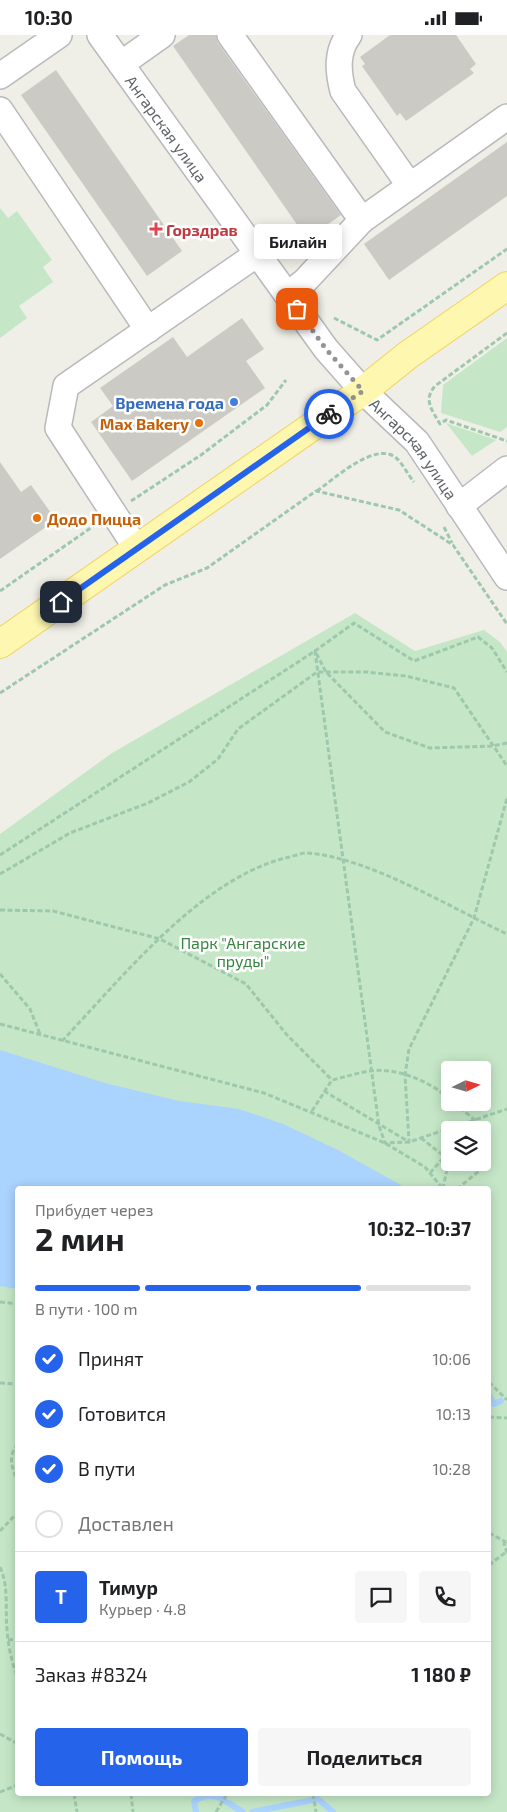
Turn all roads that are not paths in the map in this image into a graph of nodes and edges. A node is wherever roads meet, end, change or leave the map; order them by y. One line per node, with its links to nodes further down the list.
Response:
1 (59, 35): 7 (street)
2 (100, 35): 6 (street, Ангарская улица)
3 (162, 35): 6 (street)
4 (230, 35): 11 (street)
5 (349, 35): 10 (street)
6 (121, 64): 12 (street, Ангарская улица)
7 (0, 76)
8 (0, 110): 15 (street)
9 (507, 117): 10 (street)
10 (410, 186): 11 (street)
11 (362, 220): 14 (street)
12 (257, 254): 14 (street, Ангарская улица); 15 (street)
13 (507, 286): 16 (main road)
14 (287, 295): 16 (street, Ангарская улица)
15 (148, 330): 19 (street)
16 (363, 391): 18 (street, Ангарская улица); 19 (main road)
17 (507, 469): 18 (street)
18 (450, 513): 20 (street, Ангарская улица)
19 (137, 549): 21 (main road)
20 (507, 577)
21 (0, 644)

